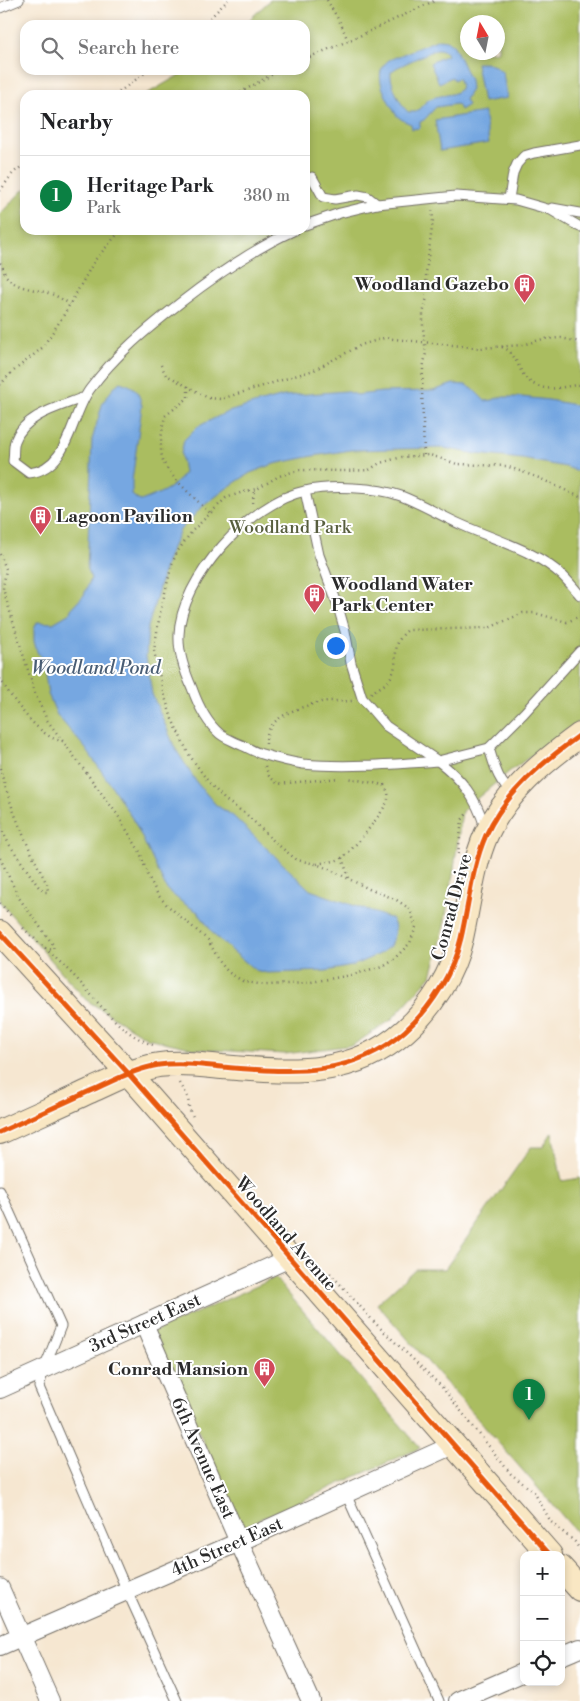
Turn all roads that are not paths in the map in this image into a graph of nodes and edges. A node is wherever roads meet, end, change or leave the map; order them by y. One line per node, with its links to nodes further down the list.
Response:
1 (19, 0): 2 (lane)
2 (0, 8)
3 (580, 145): 5 (lane)
4 (312, 177): 6 (lane)
5 (509, 199): 6 (lane); 7 (lane)
6 (377, 204): 9 (lane)
7 (542, 207): 8 (lane); 10 (lane)
8 (580, 212)
9 (310, 223)
10 (580, 227)
11 (284, 235): 12 (lane)
12 (82, 398): 12 (lane)
13 (305, 491): 14 (lane); 18 (lane); 18 (lane)
14 (580, 594)
15 (580, 651): 17 (lane)
16 (580, 736): 19 (street, Conrad Drive)
17 (489, 748): 18 (lane); 19 (lane)
18 (438, 761): 20 (lane)
19 (513, 793): 20 (street, Conrad Drive)
20 (486, 834): 22 (street, Conrad Drive)
21 (11, 925): 22 (street, Woodland Avenue)
22 (128, 1073): 23 (street, Conrad Drive); 25 (street, Woodland Avenue)
23 (0, 1132)
24 (0, 1191): 27 (lane)
25 (290, 1258): 26 (street, 3rd Street East); 29 (street, Woodland Avenue)
26 (144, 1324): 27 (street, 3rd Street East); 31 (street, 6th Avenue East)
27 (44, 1369): 28 (street, 3rd Street East); 36 (lane)
28 (0, 1388)
29 (452, 1445): 30 (street, 4th Street East); 32 (street, Woodland Avenue)
30 (346, 1494): 31 (street, 4th Street East); 46 (lane)
31 (239, 1542): 36 (street, 4th Street East); 45 (street, 6th Avenue East)
32 (546, 1551)
33 (565, 1572): 35 (street)
34 (0, 1588): 37 (street)
35 (580, 1589)
36 (127, 1590): 37 (street, 4th Street East); 44 (lane)
37 (21, 1637): 38 (street, 4th Street East); 43 (street)
38 (0, 1646)
39 (580, 1648): 40 (street)
40 (565, 1654)
41 (520, 1674): 42 (street)
42 (468, 1699)
43 (50, 1701)
44 (177, 1701)
45 (312, 1701)
46 (439, 1701)

